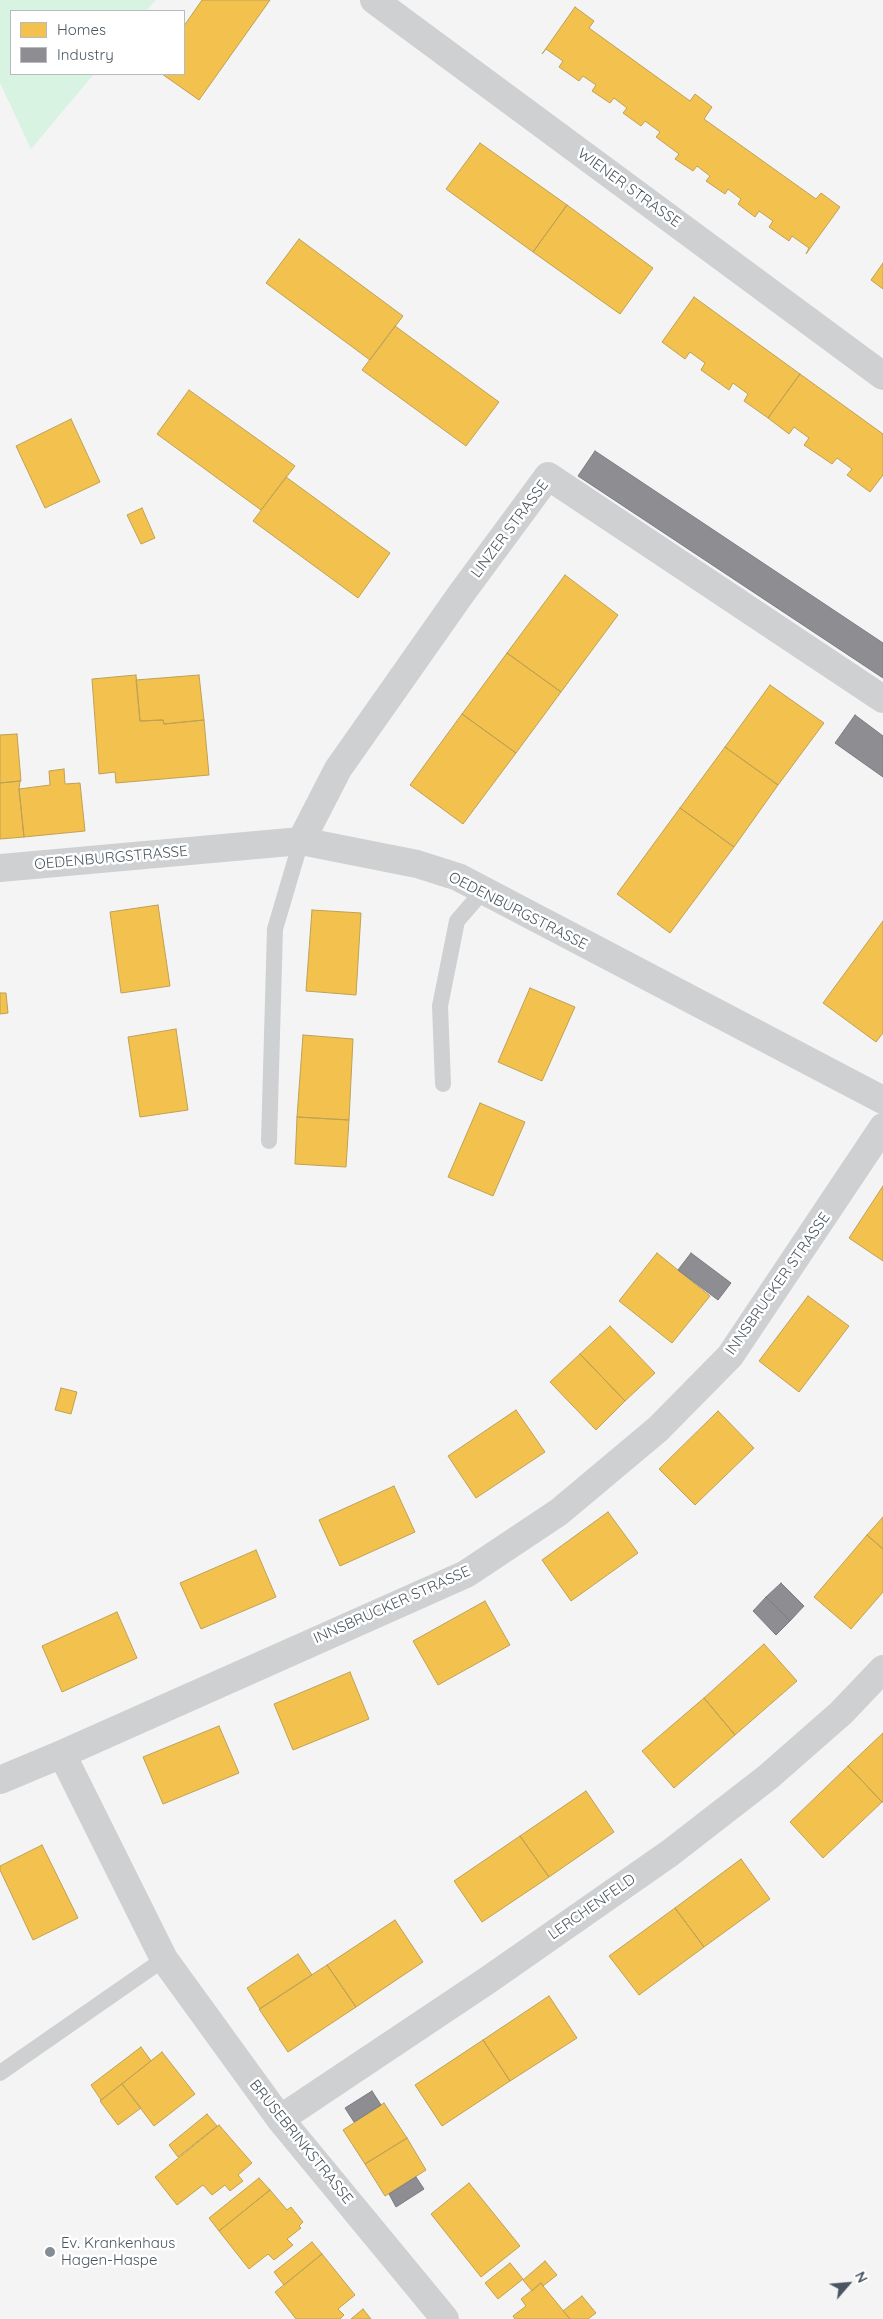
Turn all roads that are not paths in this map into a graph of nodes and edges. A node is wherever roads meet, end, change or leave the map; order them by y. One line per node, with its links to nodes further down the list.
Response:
1 (374, 0): 2 (street, WIENER STRASSE)
2 (883, 376)
3 (883, 699): 4 (street, LINZER STRASSE)
4 (301, 841): 5 (street, OEDENBURGSTRASSE); 6 (street, OEDENBURGSTRASSE); 10 (lane)
5 (0, 868)
6 (483, 891): 7 (lane); 8 (street, OEDENBURGSTRASSE)
7 (443, 1084)
8 (883, 1100)
9 (883, 1127): 12 (street, INNSBRUCKER STRASSE)
10 (269, 1142)
11 (883, 1669): 16 (street, LERCHENFELD)
12 (62, 1754): 13 (street, INNSBRUCKER STRASSE); 14 (street, BRUSEBRINKSTRASSE)
13 (0, 1780)
14 (164, 1959): 15 (lane); 16 (street, BRUSEBRINKSTRASSE)
15 (0, 2072)
16 (280, 2119): 17 (street, BRUSEBRINKSTRASSE)
17 (445, 2319)

